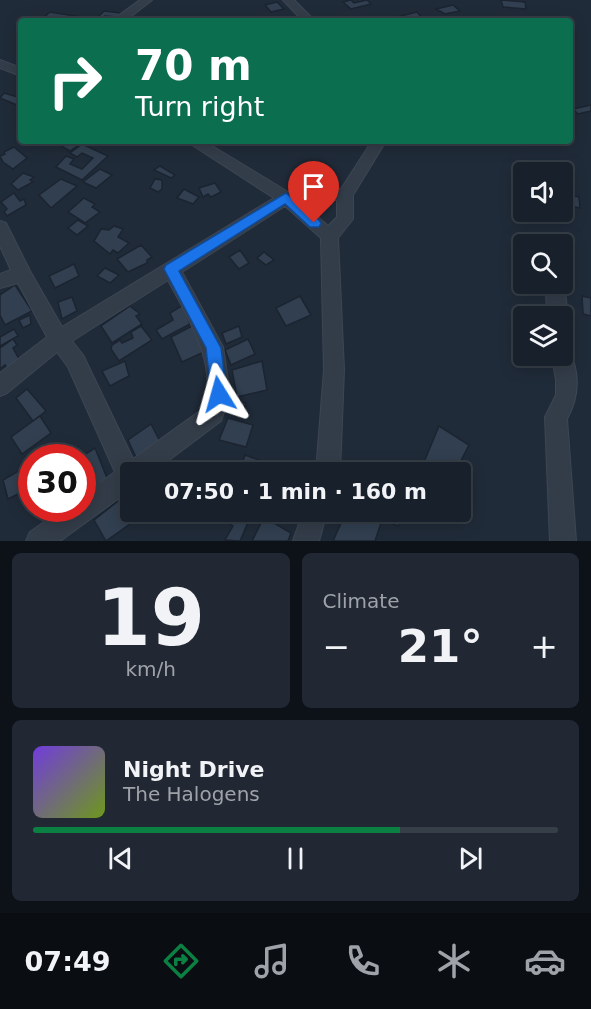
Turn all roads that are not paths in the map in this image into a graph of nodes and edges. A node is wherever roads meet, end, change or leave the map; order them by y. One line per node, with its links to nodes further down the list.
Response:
1 (147, 0): 3 (street)
2 (288, 0): 4 (street)
3 (121, 18)
4 (306, 18)
5 (0, 64): 6 (street)
6 (18, 71)
7 (198, 144): 10 (street)
8 (377, 144): 9 (street)
9 (345, 195): 10 (street); 12 (street)
10 (286, 198): 12 (street); 13 (street)
11 (0, 227): 14 (street)
12 (329, 236): 21 (street)
13 (171, 269): 16 (street); 20 (street)
14 (22, 274): 15 (street); 16 (street)
15 (0, 281)
16 (59, 339): 18 (street); 19 (street)
17 (564, 366): 26 (street)
18 (0, 386)
19 (126, 462)
20 (149, 462)
21 (329, 462)
22 (120, 484): 24 (street)
23 (312, 522): 25 (street)
24 (39, 541)
25 (306, 541)
26 (563, 541)

